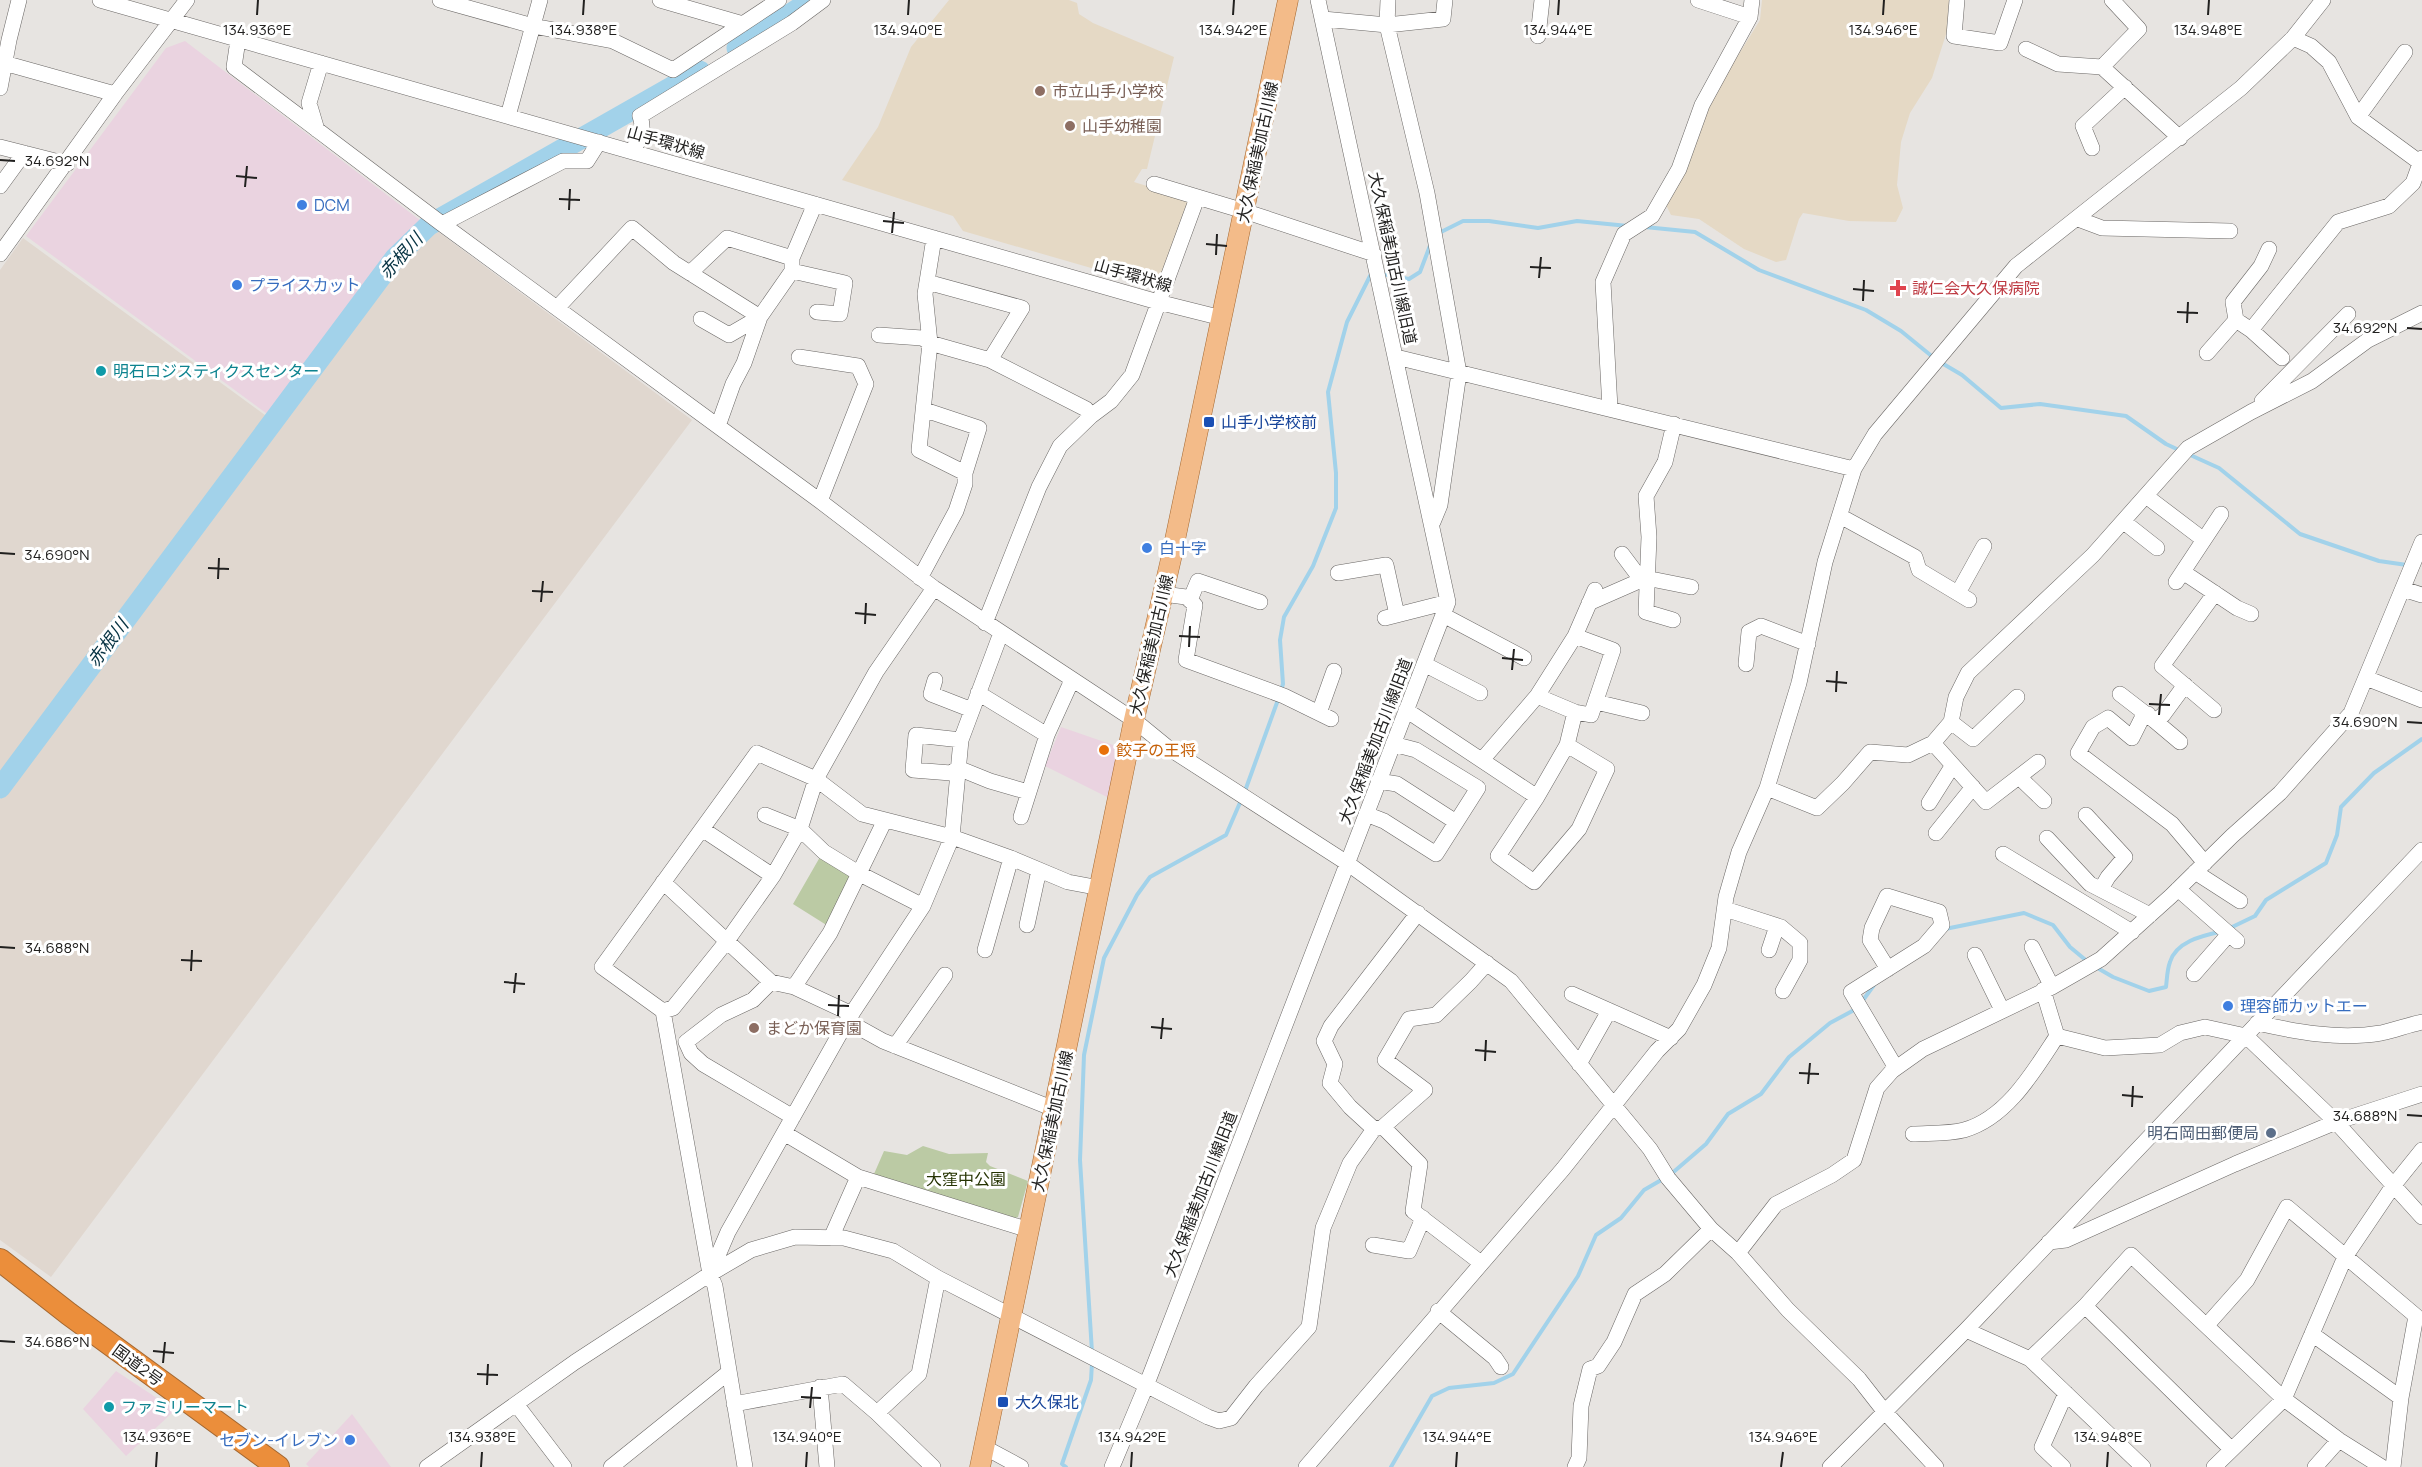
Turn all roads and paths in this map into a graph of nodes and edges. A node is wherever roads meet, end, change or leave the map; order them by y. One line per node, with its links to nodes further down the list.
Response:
1 (19, 0): 31 (street)
2 (100, 0): 22 (street, 山手環状線)
3 (187, 0): 22 (street)
4 (441, 0): 25 (street)
5 (540, 0): 25 (street)
6 (660, 0): 23 (street)
7 (779, 0): 23 (street)
8 (823, 0): 44 (street)
9 (1288, 0): 52 (main road, 大久保稲美加古川線)
10 (1318, 0): 21 (street, 大久保稲美加古川線旧道)
11 (1388, 0): 24 (street)
12 (1445, 0): 24 (street)
13 (1542, 0): 26 (street)
14 (1698, 0): 20 (street)
15 (1752, 0): 20 (street)
16 (1957, 0): 17 (street)
17 (2014, 0)
18 (2112, 0): 33 (street)
19 (2322, 0): 27 (street)
20 (1750, 17): 81 (street)
21 (1323, 19): 24 (street); 59 (street, 大久保稲美加古川線旧道)
22 (172, 20): 28 (street, 山手環状線); 36 (street)
23 (743, 24): 25 (street)
24 (1388, 25): 80 (street)
25 (533, 26): 37 (street)
26 (1538, 36)
27 (2293, 38): 38 (street); 40 (street)
28 (238, 40): 32 (street, 山手環状線); 39 (street)
29 (2026, 49): 33 (street)
30 (2405, 52): 38 (street)
31 (4, 63): 35 (street); 36 (street)
32 (321, 63): 37 (street, 山手環状線); 39 (street)
33 (2102, 67): 34 (street)
34 (2125, 87): 40 (street); 43 (street)
35 (0, 88)
36 (115, 94): 47 (street)
37 (508, 116): 41 (street, 山手環状線)
38 (2358, 117): 46 (street)
39 (317, 130): 54 (street)
40 (2180, 138): 53 (street)
41 (599, 142): 44 (street, 山手環状線); 54 (street)
42 (0, 147): 45 (street)
43 (2092, 148)
44 (631, 151): 51 (street, 山手環状線)
45 (24, 153): 47 (street); 49 (street)
46 (2421, 161): 72 (street)
47 (67, 164): 58 (street)
48 (1154, 184): 50 (street)
49 (0, 186)
50 (1197, 198): 52 (street); 63 (street)
51 (815, 204): 56 (street, 山手環状線); 60 (street)
52 (1244, 211): 59 (street); 69 (main road, 大久保稲美加古川線)
53 (2078, 219): 55 (street); 87 (street)
54 (442, 224): 64 (street)
55 (2230, 231)
56 (934, 238): 62 (street); 63 (street, 山手環状線)
57 (2270, 249): 71 (street)
58 (0, 254)
59 (1374, 254): 77 (street, 大久保稲美加古川線旧道)
60 (792, 264): 61 (street); 65 (street); 68 (street)
61 (690, 273): 64 (street); 68 (street)
62 (927, 282): 74 (street); 79 (street)
63 (1158, 302): 69 (street, 山手環状線); 84 (street)
64 (557, 308): 86 (street)
65 (817, 312)
66 (2422, 313): 83 (street)
67 (2348, 314): 83 (street)
68 (760, 317): 70 (street); 86 (street)
69 (1222, 318): 106 (main road, 大久保稲美加古川線)
70 (701, 319)
71 (2236, 320): 72 (street); 75 (street)
72 (2251, 330): 78 (street)
73 (879, 335): 74 (street)
74 (930, 343): 79 (street); 82 (street)
75 (2207, 353)
76 (799, 357): 90 (street)
77 (1396, 357): 80 (street); 93 (street, 大久保稲美加古川線旧道)
78 (2282, 358)
79 (990, 360): 84 (street)
80 (1459, 373): 81 (street); 93 (street)
81 (1610, 408): 85 (street)
82 (925, 410): 88 (street); 88 (street)
83 (2251, 412): 89 (street)
84 (1091, 416): 114 (street)
85 (1674, 424): 87 (street); 102 (street)
86 (718, 426): 90 (street)
87 (1854, 469): 92 (street)
88 (964, 473): 101 (street)
89 (2146, 496): 94 (street); 95 (street)
90 (820, 501): 101 (street)
91 (2222, 514): 95 (street)
92 (1840, 516): 97 (street); 117 (street)
93 (1433, 522): 111 (street, 大久保稲美加古川線旧道)
94 (2124, 522): 98 (street); 140 (street)
95 (2204, 540): 107 (street)
96 (2422, 542): 105 (street)
97 (1984, 546)
98 (2157, 548)
99 (1622, 554): 102 (street)
100 (1338, 573): 111 (street)
101 (920, 578): 104 (street)
102 (1646, 578): 103 (street); 113 (street); 116 (street)
103 (1691, 587)
104 (934, 588): 114 (street); 152 (street)
105 (2403, 589): 108 (street); 122 (street)
106 (1163, 594): 109 (street); 139 (main road, 大久保稲美加古川線)
107 (2215, 594): 112 (street); 125 (street)
108 (2422, 595)
109 (1190, 600): 110 (street); 121 (street)
110 (1260, 602)
111 (1446, 609): 118 (street); 119 (street, 大久保稲美加古川線旧道)
112 (2251, 614)
113 (1673, 620)
114 (985, 623): 115 (street)
115 (1001, 633): 124 (street); 126 (street)
116 (1575, 636): 129 (street); 132 (street)
117 (1808, 644): 120 (street); 155 (street)
118 (1524, 658)
119 (1424, 664): 127 (street); 134 (street, 大久保稲美加古川線旧道)
120 (1746, 664)
121 (1334, 671)
122 (2366, 678): 131 (street); 175 (street)
123 (935, 680): 133 (street)
124 (1071, 680): 139 (street); 141 (street)
125 (2185, 685): 135 (street); 138 (street)
126 (978, 693): 133 (street); 141 (street)
127 (1480, 693)
128 (2120, 694): 138 (street)
129 (1537, 696): 136 (street); 147 (street)
130 (2017, 697): 140 (street)
131 (2422, 700)
132 (1596, 702): 136 (street); 137 (street)
133 (972, 710): 142 (street)
134 (1406, 710): 145 (street, 大久保稲美加古川線旧道); 147 (street)
135 (2214, 710)
136 (1575, 712): 146 (street)
137 (1642, 713)
138 (2151, 718): 143 (street); 175 (street)
139 (1134, 720): 174 (street); 180 (main road, 大久保稲美加古川線)
140 (1951, 723): 144 (street)
141 (1047, 735): 156 (street)
142 (961, 740): 150 (street); 150 (street)
143 (2180, 742)
144 (1933, 743): 149 (street); 155 (street)
145 (1393, 744): 153 (street, 大久保稲美加古川線旧道); 165 (street)
146 (1567, 745): 157 (street); 157 (street)
147 (1482, 760): 157 (street)
148 (2038, 762): 151 (street)
149 (1953, 765): 154 (street); 159 (street)
150 (958, 768): 156 (street); 169 (street)
151 (2019, 777): 154 (street); 158 (street)
152 (816, 779): 164 (street); 166 (street); 167 (street)
153 (1378, 781): 160 (street, 大久保稲美加古川線旧道); 165 (street)
154 (1972, 787): 168 (street)
155 (1767, 788): 185 (street)
156 (1028, 792): 163 (street)
157 (1538, 797)
158 (2044, 801)
159 (1929, 803)
160 (1366, 814): 165 (street); 174 (street, 大久保稲美加古川線旧道)
161 (765, 815): 167 (street)
162 (2086, 815): 181 (street)
163 (1021, 817)
164 (884, 822): 169 (street); 177 (street)
165 (1456, 822)
166 (702, 829): 178 (street); 179 (street)
167 (800, 829): 177 (street); 178 (street)
168 (1936, 833)
169 (952, 837): 173 (street); 184 (street)
170 (2047, 838): 181 (street)
171 (2422, 850): 210 (street)
172 (2003, 854): 190 (street)
173 (1011, 858): 176 (street); 193 (street)
174 (1347, 863): 186 (street); 252 (street, 大久保稲美加古川線旧道)
175 (2200, 868): 182 (street); 183 (street)
176 (1039, 870): 180 (street); 188 (street)
177 (860, 874): 184 (street); 201 (street)
178 (773, 876): 191 (street)
179 (663, 882): 191 (street); 206 (street)
180 (1100, 888): 221 (main road, 大久保稲美加古川線)
181 (2101, 889): 187 (street)
182 (2178, 889): 187 (street); 198 (street)
183 (2240, 901)
184 (923, 906): 208 (street)
185 (1725, 909): 189 (street); 213 (street)
186 (1418, 913): 196 (street); 224 (street)
187 (2150, 915): 190 (street)
188 (1027, 926)
189 (1777, 926): 194 (street); 203 (street)
190 (2132, 932): 202 (street)
191 (726, 940): 200 (street); 206 (street)
192 (2032, 947): 202 (street)
193 (985, 950)
194 (1769, 950)
195 (1975, 955): 205 (street)
196 (1487, 963): 217 (street); 224 (street)
197 (1888, 969): 197 (street); 218 (street)
198 (2194, 974)
199 (945, 975): 214 (street)
200 (771, 982): 201 (street); 215 (street)
201 (794, 987): 208 (street)
202 (2048, 988): 205 (street); 211 (street)
203 (1783, 991)
204 (1572, 994): 207 (street)
205 (2002, 1010): 218 (street)
206 (663, 1011): 216 (street)
207 (1609, 1011): 213 (street); 217 (street)
208 (849, 1017): 214 (street); 222 (street)
209 (2422, 1022): 210 (street)
210 (2257, 1023): 212 (street)
211 (2056, 1036): 212 (street); 226 (street)
212 (2247, 1036): 223 (street); 235 (street)
213 (1671, 1038): 220 (street)
214 (895, 1046): 221 (street)
215 (691, 1053): 216 (street); 222 (street)
216 (671, 1055): 241 (street)
217 (1580, 1064): 220 (street)
218 (1896, 1068): 237 (street)
219 (2422, 1094): 223 (street)
220 (1614, 1108): 232 (street); 240 (street)
221 (1054, 1109): 233 (main road, 大久保稲美加古川線)
222 (793, 1117): 225 (street)
223 (2336, 1122): 229 (street); 235 (street)
224 (1378, 1128): 231 (street); 252 (street)
225 (784, 1133): 228 (street); 241 (street)
226 (1913, 1134)
227 (2422, 1150): 229 (street)
228 (858, 1177): 233 (street); 234 (street)
229 (2393, 1186): 230 (street); 238 (street)
230 (2422, 1216)
231 (1422, 1218): 236 (street); 240 (street)
232 (1711, 1229): 237 (street); 275 (street)
233 (1029, 1230): 245 (main road, 大久保稲美加古川線)
234 (831, 1238): 241 (street); 242 (street)
235 (2049, 1242): 247 (street)
236 (1373, 1245)
237 (1738, 1253): 259 (street)
238 (2345, 1257): 246 (street); 248 (street); 255 (street)
239 (0, 1260): 265 (highway, 国道2号)
240 (1481, 1263): 244 (street)
241 (710, 1274): 251 (street); 257 (street)
242 (938, 1278): 245 (street); 260 (street)
243 (2085, 1306): 246 (street); 249 (street); 263 (street)
244 (1438, 1311): 250 (street); 274 (street)
245 (1011, 1314): 252 (street); 262 (main road, 大久保稲美加古川線)
246 (2207, 1325): 256 (street)
247 (1966, 1330): 249 (street); 259 (street)
248 (2312, 1334): 255 (street); 256 (street)
249 (2030, 1359): 254 (street)
250 (1501, 1367)
251 (729, 1372): 258 (street); 268 (street)
252 (1146, 1386): 264 (street, 大久保稲美加古川線旧道)
253 (820, 1387): 258 (street); 260 (street); 270 (street)
254 (2066, 1393): 278 (street); 279 (street)
255 (2401, 1398): 283 (street)
256 (2284, 1399): 261 (street); 263 (street)
257 (516, 1404): 266 (street); 267 (street)
258 (734, 1404): 269 (street)
259 (1884, 1411): 276 (street); 277 (street)
260 (877, 1413): 271 (street)
261 (2339, 1440): 281 (street); 282 (street)
262 (984, 1447): 272 (main road, 大久保稲美加古川線); 273 (street)
263 (2231, 1449): 280 (street)
264 (1118, 1465)
265 (278, 1467)
266 (427, 1467)
267 (564, 1467)
268 (611, 1467)
269 (745, 1467)
270 (827, 1467)
271 (933, 1467)
272 (980, 1467)
273 (1021, 1467)
274 (1306, 1467)
275 (1575, 1467)
276 (1830, 1467)
277 (1936, 1467)
278 (2063, 1467)
279 (2143, 1467)
280 (2214, 1467)
281 (2315, 1467)
282 (2382, 1467)
283 (2393, 1467)

